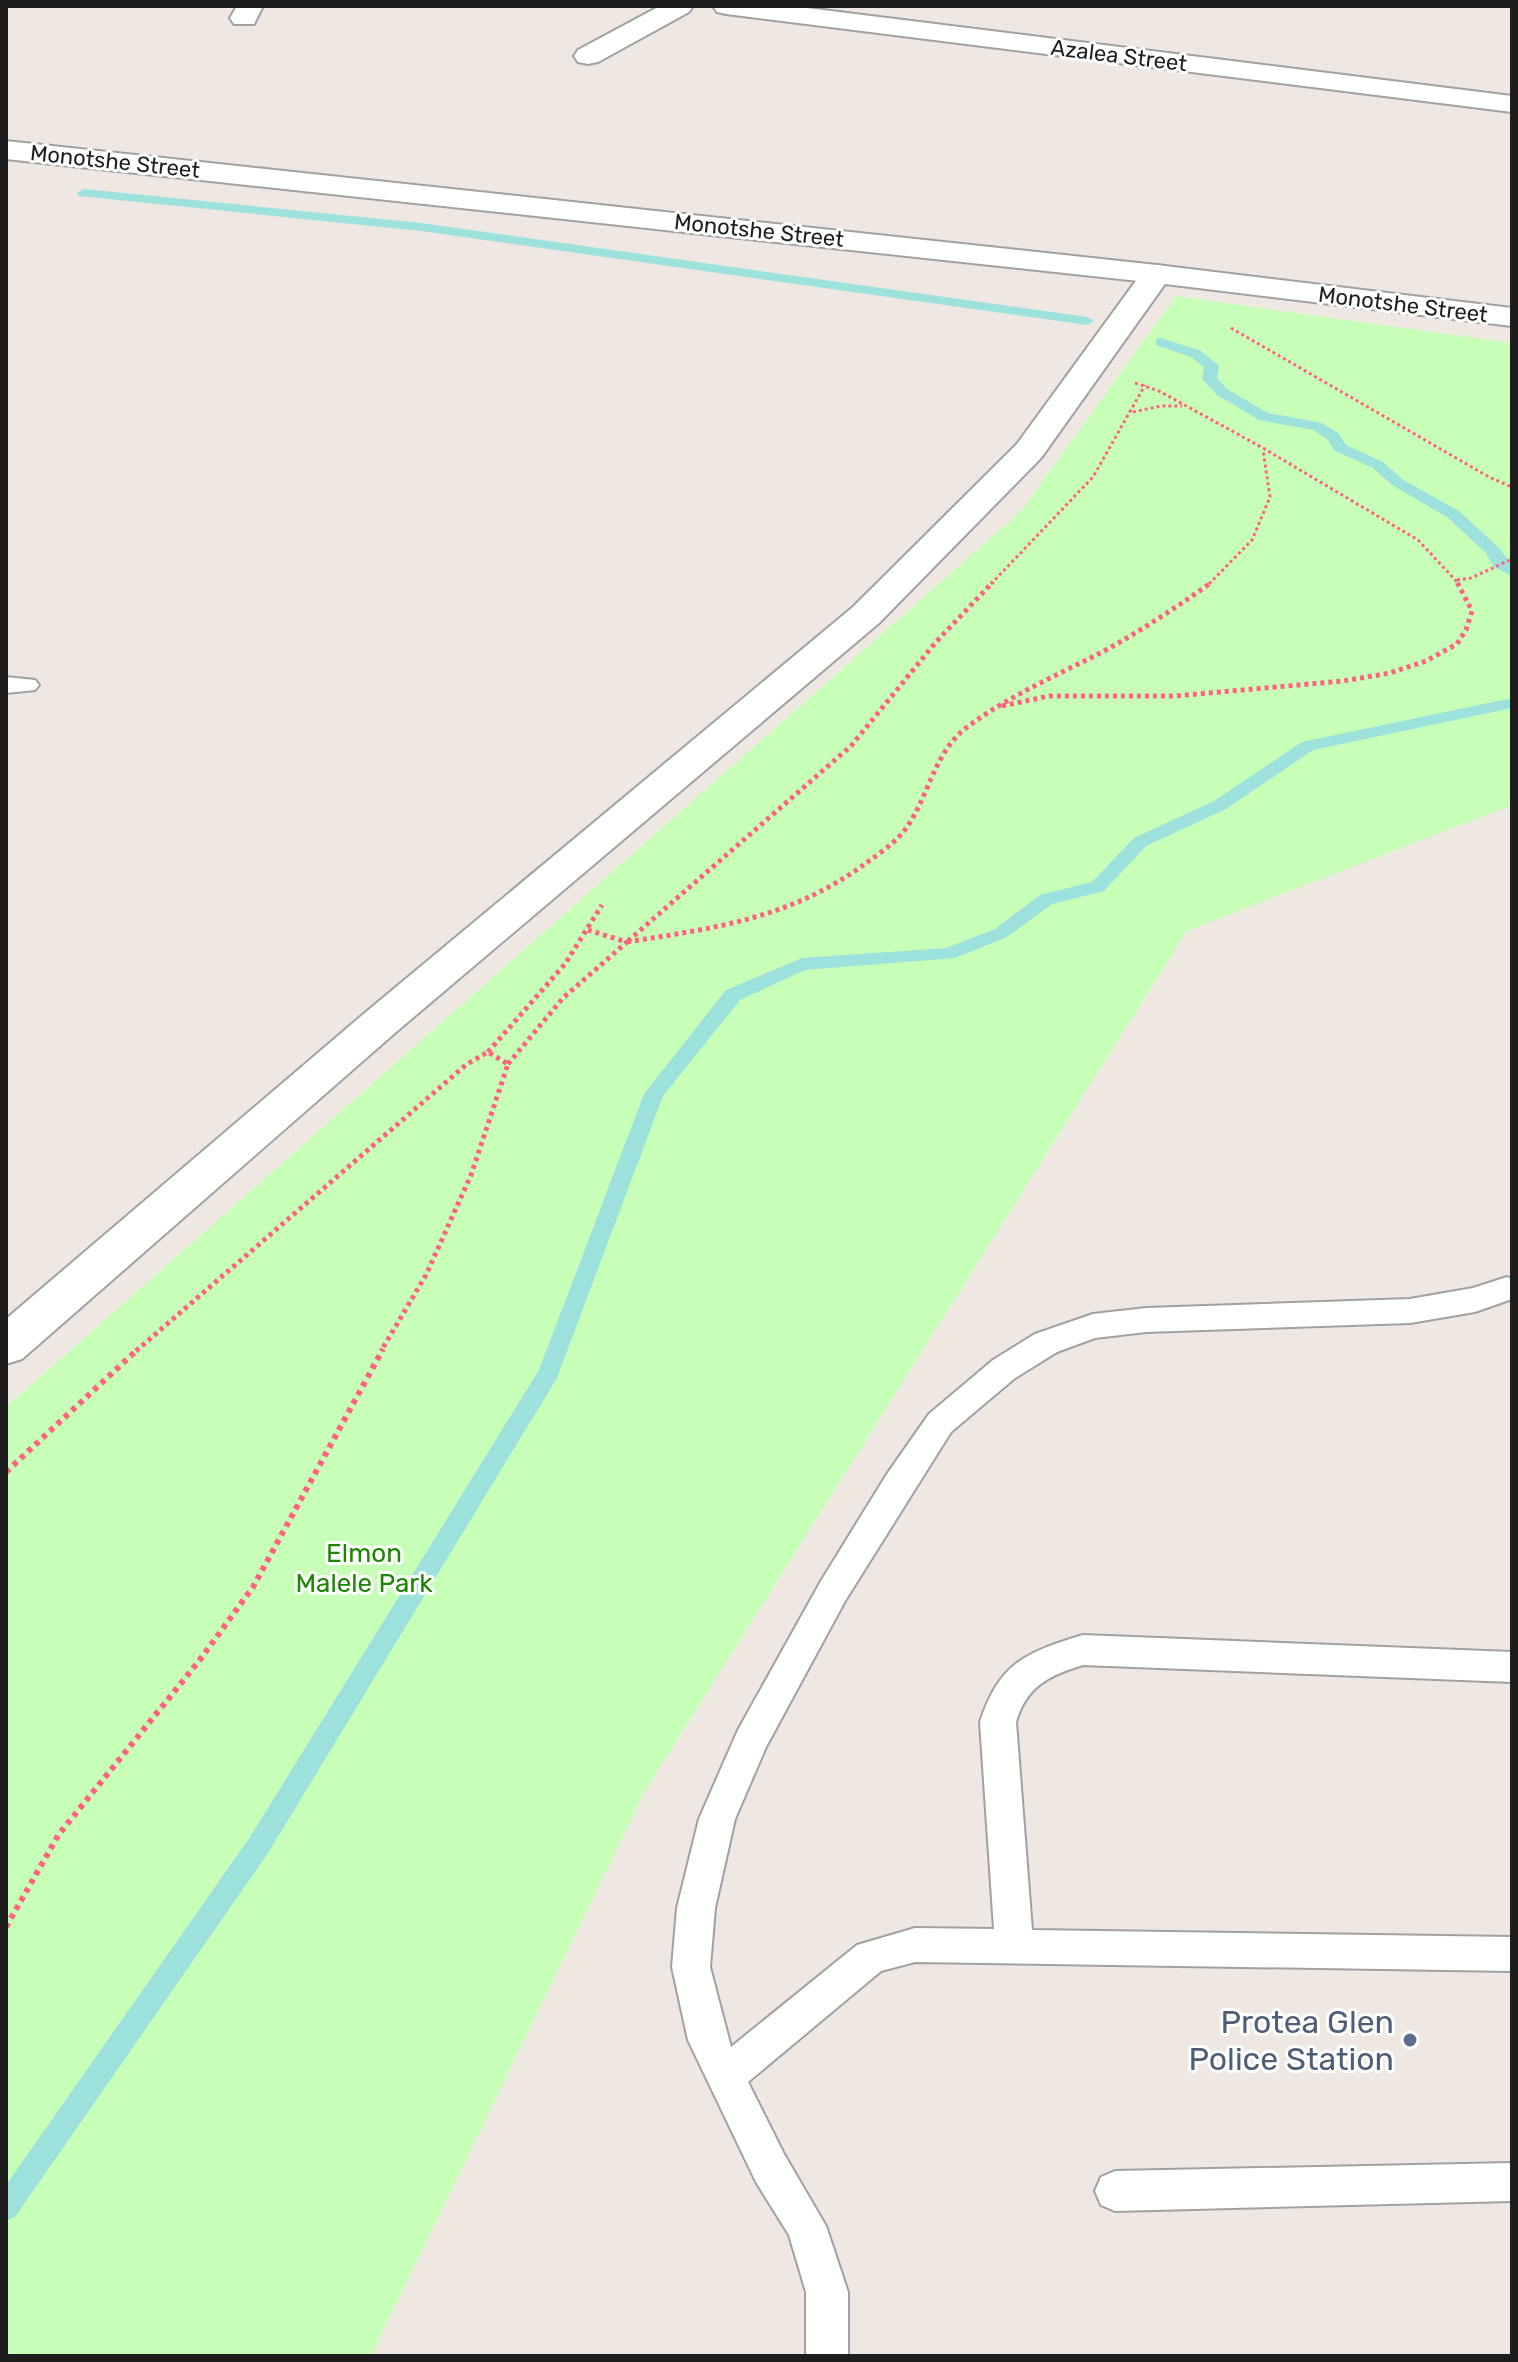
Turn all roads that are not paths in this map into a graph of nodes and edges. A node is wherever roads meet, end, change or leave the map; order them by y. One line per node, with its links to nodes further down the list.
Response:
1 (680, 6): 3 (street)
2 (726, 6): 4 (street, Azalea Street)
3 (588, 56)
4 (1512, 104)
5 (6, 150): 6 (street, Monotshe Street)
6 (1157, 274): 7 (street, Monotshe Street); 9 (street)
7 (1512, 317)
8 (1507, 1289): 13 (lane)
9 (6, 1346)
10 (1512, 1667): 11 (lane)
11 (1014, 1946): 12 (lane); 13 (lane)
12 (1512, 1954)
13 (725, 2076): 16 (lane)
14 (1512, 2182): 15 (lane)
15 (1115, 2191)
16 (827, 2356)

